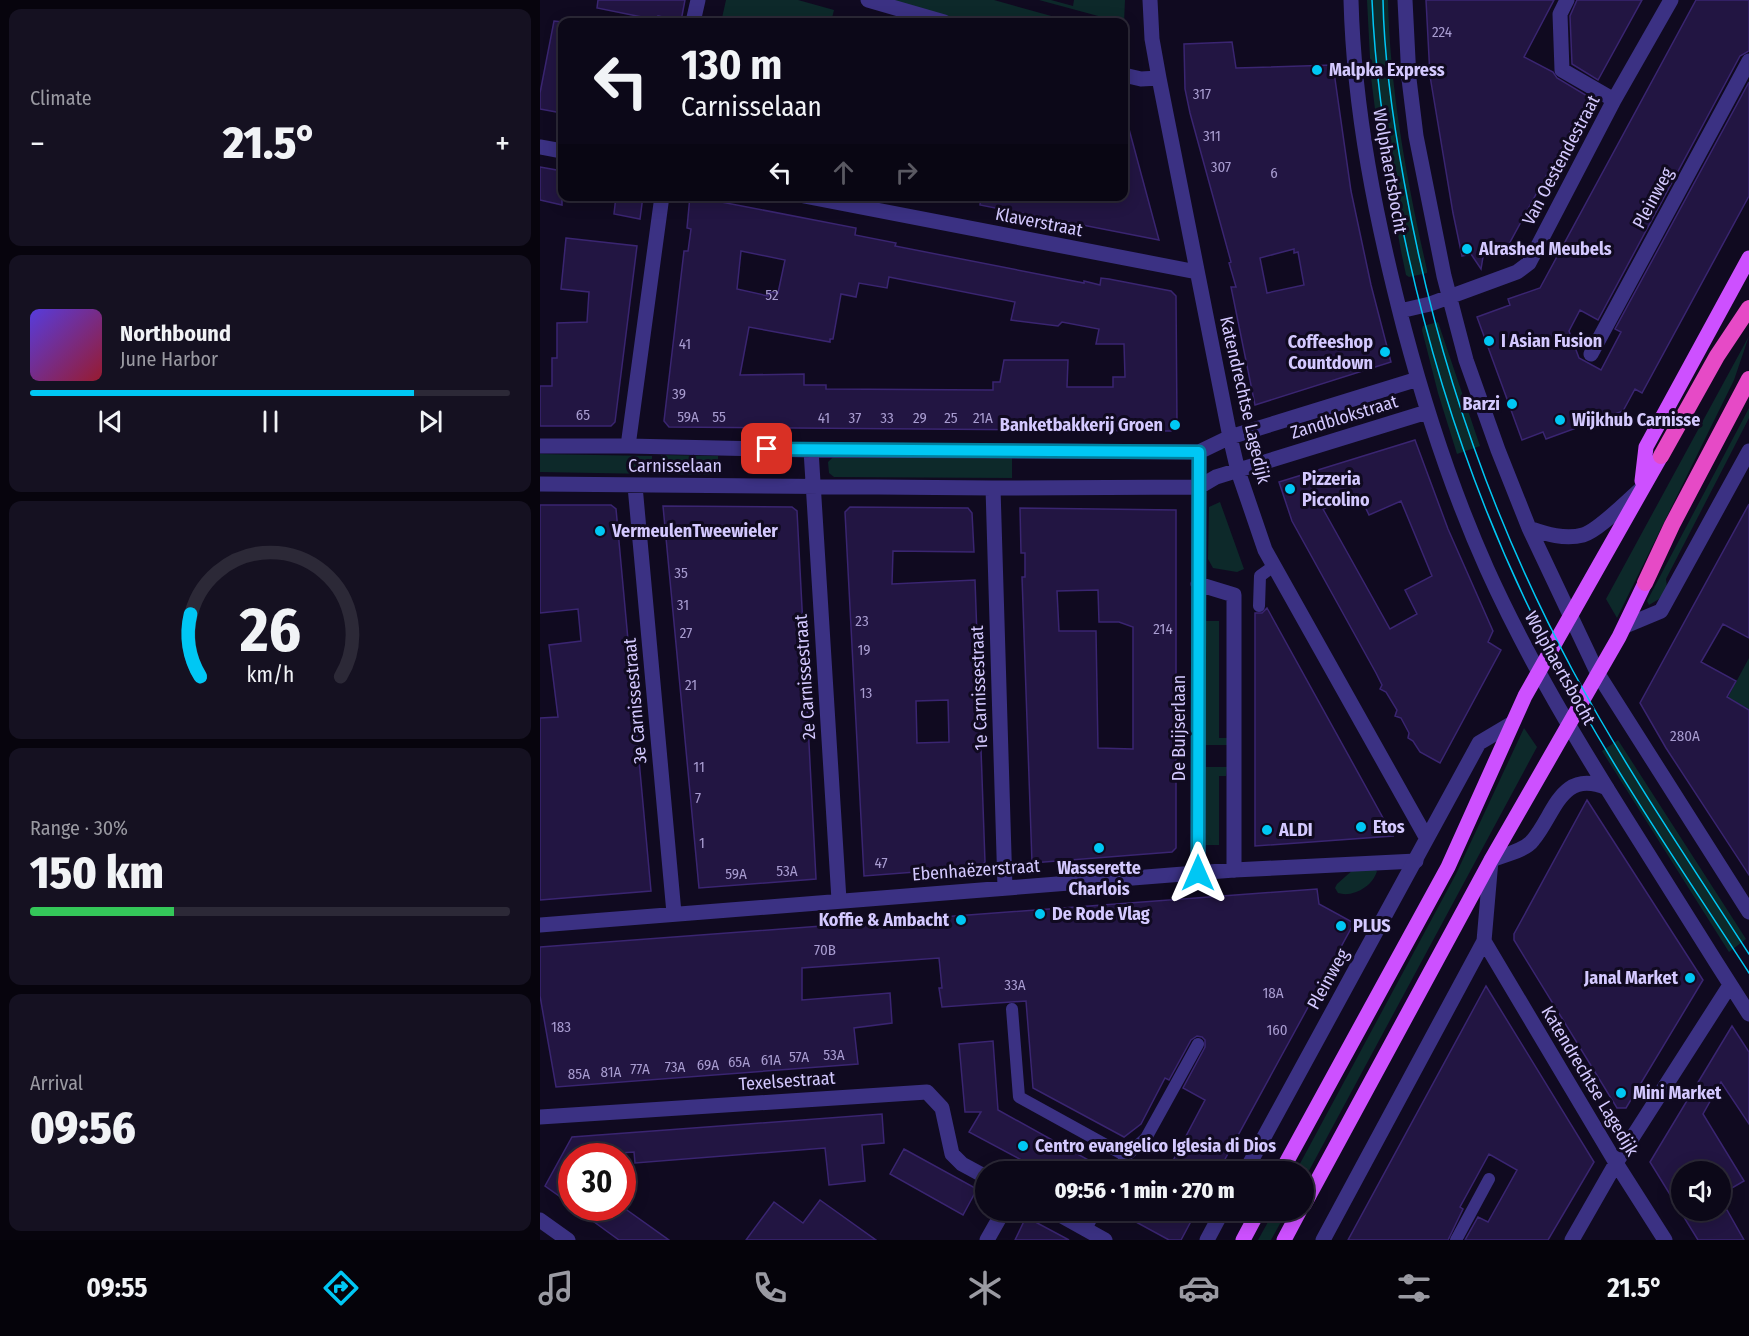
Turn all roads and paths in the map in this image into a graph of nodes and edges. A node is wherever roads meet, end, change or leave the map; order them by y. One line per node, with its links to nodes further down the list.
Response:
1 (698, 0): 8 (street)
2 (868, 0): 9 (street)
3 (1150, 0): 12 (street, Katendrechtse Lagedijk)
4 (1352, 0): 22 (street, Wolphaertsbocht)
5 (1405, 0): 20 (street, Wolphaertsbocht)
6 (1567, 0): 13 (street)
7 (1671, 0): 13 (street, Van Oestendestraat)
8 (694, 18)
9 (930, 18)
10 (1749, 61): 23 (street, Pleinweg)
11 (1128, 76): 12 (street)
12 (1159, 78): 19 (street, Katendrechtse Lagedijk)
13 (1614, 100): 20 (street, Van Oestendestraat)
14 (540, 147): 15 (street)
15 (558, 150)
16 (661, 201): 29 (street)
17 (830, 201): 19 (street, Klaverstraat)
18 (1749, 258): 40 (main road)
19 (1197, 272): 27 (street, Katendrechtse Lagedijk)
20 (1449, 296): 22 (street); 41 (street, Wolphaertsbocht)
21 (1749, 308): 33 (highway)
22 (1400, 311): 24 (street, Wolphaertsbocht)
23 (1591, 354)
24 (1418, 379): 26 (street, Wolphaertsbocht); 27 (street, Zandblokstraat)
25 (1749, 380): 43 (highway)
26 (1427, 412): 34 (street, Zandblokstraat); 48 (street, Wolphaertsbocht)
27 (1230, 437): 32 (street, Carnisselaan); 34 (street, Katendrechtse Lagedijk)
28 (540, 446): 29 (street, Carnisselaan)
29 (628, 446): 30 (street, Carnisselaan)
30 (811, 450): 32 (street, Carnisselaan); 36 (street, 2e Carnissestraat)
31 (1749, 451): 47 (street)
32 (1199, 452): 38 (street, De Buijserlaan)
33 (1661, 456): 40 (main road)
34 (1238, 471): 38 (street, Carnisselaan); 42 (street, Katendrechtse Lagedijk)
35 (540, 484): 37 (street, Carnisselaan)
36 (812, 485): 37 (street, Carnisselaan); 39 (street, Carnisselaan); 59 (street, 2e Carnissestraat)
37 (635, 486): 61 (street, 3e Carnissestraat)
38 (1199, 487): 39 (street, Carnisselaan); 44 (street, De Buijserlaan)
39 (993, 488): 58 (street, 1e Carnissestraat)
40 (1641, 489): 41 (street); 46 (main road)
41 (1528, 528): 46 (street, Wolphaertsbocht)
42 (1274, 566): 45 (lane); 53 (street, Katendrechtse Lagedijk)
43 (1645, 583): 47 (main road)
44 (1198, 584): 56 (street); 57 (street, De Buijserlaan)
45 (1259, 606)
46 (1570, 616): 48 (main road); 49 (street, Wolphaertsbocht)
47 (1625, 626): 49 (main road)
48 (1538, 672): 50 (main road); 51 (street, Wolphaertsbocht)
49 (1598, 674): 51 (main road); 60 (street, Wolphaertsbocht)
50 (1512, 724): 53 (street, Pleinweg); 72 (main road)
51 (1569, 724): 52 (street, Wolphaertsbocht); 54 (main road)
52 (1607, 788): 54 (street); 64 (street, Wolphaertsbocht)
53 (1426, 837): 55 (street, Pleinweg)
54 (1491, 860): 63 (street); 76 (main road)
55 (1416, 861): 56 (street, Ebenhaëzerstraat); 71 (street, Pleinweg)
56 (1234, 870): 57 (street, Ebenhaëzerstraat)
57 (1198, 873): 58 (street, Ebenhaëzerstraat)
58 (1005, 888): 59 (street, Ebenhaëzerstraat)
59 (839, 900): 61 (street, Ebenhaëzerstraat)
60 (1749, 912)
61 (674, 913): 62 (street, Ebenhaëzerstraat)
62 (540, 925)
63 (1484, 941): 73 (street, Katendrechtse Lagedijk); 91 (street)
64 (1730, 985): 66 (street, Wolphaertsbocht); 73 (street)
65 (1012, 1009): 69 (lane)
66 (1749, 1014)
67 (1198, 1044): 69 (lane)
68 (540, 1117): 74 (street, Texelsestraat)
69 (1126, 1156): 70 (lane)
70 (1124, 1161)
71 (1251, 1161)
72 (1287, 1161)
73 (1616, 1163): 93 (street); 94 (street, Katendrechtse Lagedijk)
74 (975, 1171)
75 (1489, 1179): 92 (lane)
76 (1314, 1187)
77 (540, 1220): 85 (street)
78 (998, 1221): 86 (street)
79 (1071, 1221): 84 (street)
80 (1090, 1221): 84 (lane)
81 (1217, 1221): 88 (street)
82 (1253, 1221): 89 (main road)
83 (1294, 1221): 90 (main road)
84 (1086, 1229): 87 (street)
85 (568, 1240)
86 (987, 1240)
87 (1105, 1240)
88 (1207, 1240)
89 (1243, 1240)
90 (1284, 1240)
91 (1323, 1240)
92 (1456, 1240)
93 (1572, 1240)
94 (1665, 1240)

